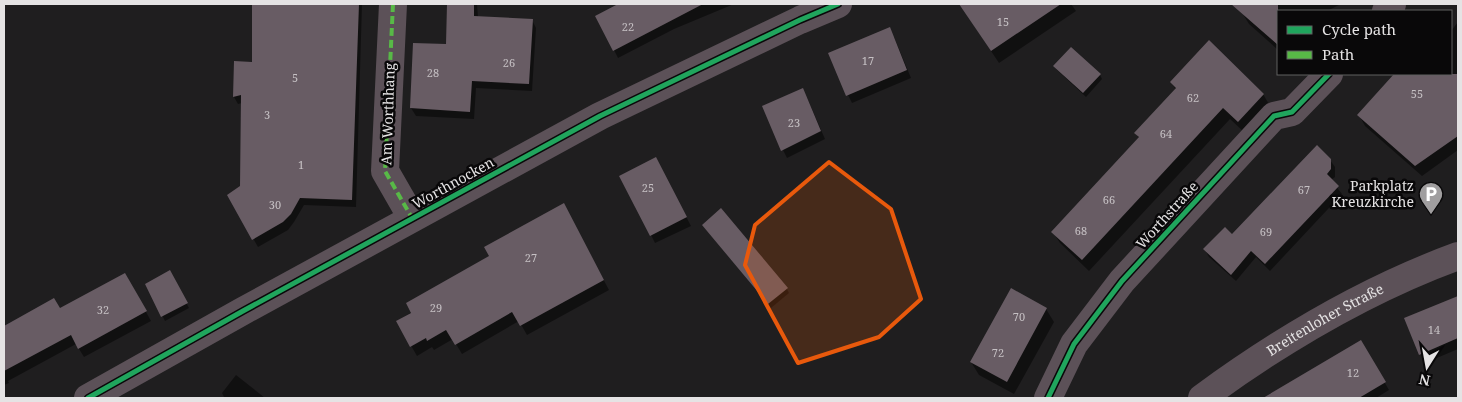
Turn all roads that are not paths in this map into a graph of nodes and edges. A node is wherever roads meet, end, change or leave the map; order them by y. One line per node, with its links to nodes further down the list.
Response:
1 (393, 4): 4 (street, Am Worthhang)
2 (838, 4): 4 (street, Worthnocken)
3 (1328, 75): 7 (street, Worthstraße)
4 (412, 218): 6 (street, Worthnocken)
5 (1458, 256): 8 (street, Breitenloher Straße)
6 (88, 398)
7 (1048, 398)
8 (1202, 398)

